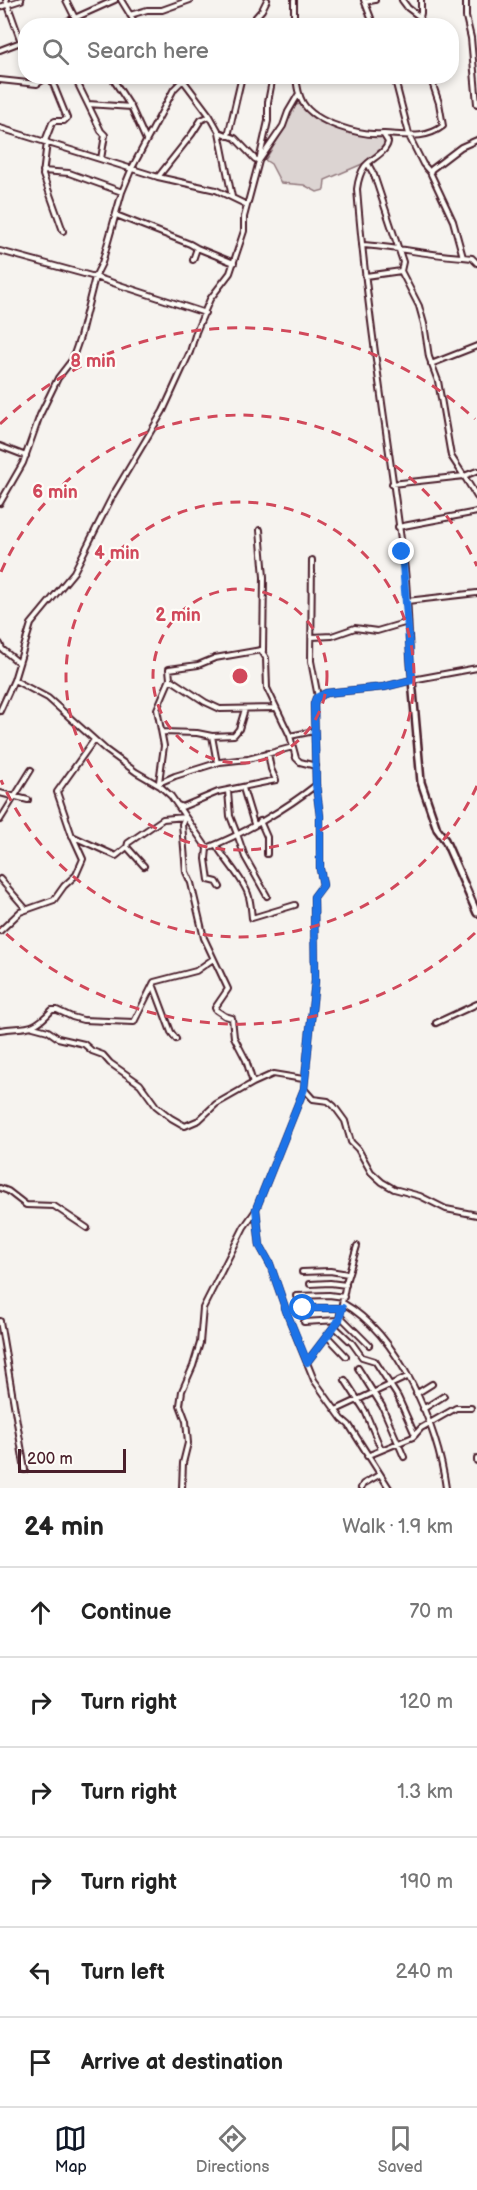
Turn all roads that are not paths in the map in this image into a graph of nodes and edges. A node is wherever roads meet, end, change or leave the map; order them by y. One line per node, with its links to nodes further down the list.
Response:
1 (6, 0): 15 (street)
2 (21, 0): 15 (street)
3 (66, 0): 19 (street)
4 (115, 0): 20 (street)
5 (121, 0): 17 (street)
6 (190, 0): 14 (street)
7 (267, 0): 22 (street)
8 (294, 0): 23 (street)
9 (375, 0): 13 (street)
10 (402, 0): 18 (street)
11 (421, 0): 18 (street)
12 (466, 0): 42 (street)
13 (364, 1): 24 (street)
14 (181, 2): 17 (street)
15 (7, 6): 16 (street); 25 (street)
16 (0, 8)
17 (130, 15): 21 (street)
18 (420, 17)
19 (75, 18)
20 (77, 18)
21 (132, 18)
22 (255, 18)
23 (294, 18)
24 (371, 18)
25 (18, 30)
26 (18, 43): 27 (street)
27 (0, 50)
28 (0, 80): 29 (street)
29 (18, 82)
30 (53, 84): 52 (street)
31 (78, 84): 41 (street)
32 (116, 84): 43 (street)
33 (179, 84): 50 (street)
34 (188, 84): 44 (street)
35 (240, 84): 48 (street)
36 (271, 84): 54 (street)
37 (297, 84): 40 (street)
38 (396, 84): 49 (street)
39 (433, 84): 49 (street)
40 (298, 94): 47 (street); 54 (street)
41 (88, 104): 43 (street); 53 (street)
42 (477, 104)
43 (131, 107): 50 (street)
44 (210, 116): 46 (street); 59 (street)
45 (0, 130): 52 (street)
46 (219, 132): 48 (street); 61 (street)
47 (383, 134): 49 (street); 55 (street)
48 (228, 136): 54 (street)
49 (410, 138): 58 (street)
50 (146, 140): 56 (street)
51 (477, 140): 58 (street)
52 (46, 141): 53 (street); 57 (street)
53 (100, 159): 56 (street)
54 (259, 161): 62 (street)
55 (368, 164): 65 (street); 67 (street)
56 (132, 168): 59 (street); 60 (street)
57 (43, 171): 60 (street); 64 (street)
58 (430, 172): 69 (street)
59 (158, 177): 61 (street)
60 (122, 192): 63 (street)
61 (232, 198): 62 (street)
62 (247, 204): 72 (street)
63 (116, 215): 66 (street); 75 (street)
64 (63, 231)
65 (362, 244): 67 (street); 74 (street)
66 (197, 248): 70 (street); 72 (street)
67 (398, 248): 69 (street); 73 (street)
68 (0, 251): 75 (street)
69 (463, 257): 71 (street)
70 (193, 260)
71 (477, 261)
72 (234, 263): 76 (street)
73 (401, 271): 74 (street); 78 (street)
74 (366, 276): 83 (street)
75 (95, 277): 76 (street); 80 (street)
76 (205, 313): 96 (street)
77 (477, 346): 78 (street)
78 (431, 364): 82 (street)
79 (0, 446): 80 (street)
80 (26, 456): 85 (street)
81 (477, 471): 82 (street)
82 (464, 476): 83 (street); 84 (street)
83 (392, 484): 87 (street)
84 (477, 497)
85 (0, 502)
86 (477, 512): 87 (street)
87 (398, 527): 91 (street)
88 (260, 530): 95 (street)
89 (312, 560): 93 (street)
90 (477, 593): 91 (street)
91 (407, 601): 92 (street)
92 (408, 622): 93 (street); 100 (street)
93 (312, 638): 101 (street)
94 (0, 644): 96 (street)
95 (263, 651): 98 (street); 102 (street)
96 (19, 663): 99 (street)
97 (477, 668): 100 (street)
98 (170, 679): 103 (street); 106 (street)
99 (14, 680): 104 (street); 109 (street)
100 (412, 680): 101 (street); 139 (street)
101 (318, 697): 105 (street)
102 (275, 708): 103 (street); 108 (street)
103 (245, 709): 107 (street)
104 (0, 711)
105 (315, 730): 108 (street); 113 (street)
106 (162, 732): 107 (street); 115 (street)
107 (212, 736): 112 (street)
108 (290, 736): 110 (street)
109 (94, 740): 115 (street); 128 (street)
110 (293, 747): 111 (street); 113 (street)
111 (268, 753): 112 (street); 117 (street)
112 (217, 763): 115 (street)
113 (316, 766): 116 (street)
114 (31, 770): 120 (street)
115 (160, 784): 122 (street)
116 (316, 785): 125 (street); 148 (street)
117 (243, 788): 118 (street); 126 (street)
118 (228, 791): 122 (street); 127 (street)
119 (0, 794): 120 (street)
120 (14, 797): 121 (street); 124 (street)
121 (27, 800)
122 (176, 804): 123 (street)
123 (185, 817): 130 (street); 131 (street); 141 (street)
124 (0, 820)
125 (260, 821): 126 (street); 132 (street)
126 (254, 824): 127 (street)
127 (237, 834): 129 (street); 136 (street)
128 (72, 836): 130 (street); 138 (street)
129 (216, 845): 131 (street); 137 (street)
130 (127, 847): 133 (street)
131 (207, 848): 135 (street)
132 (267, 854)
133 (144, 866)
134 (0, 879): 138 (street)
135 (220, 887)
136 (267, 896)
137 (295, 906)
138 (26, 909): 140 (street)
139 (477, 913)
140 (0, 931)
141 (213, 959): 142 (street); 149 (street)
142 (153, 983): 145 (street); 147 (street)
143 (477, 1004): 144 (street)
144 (436, 1023)
145 (33, 1027): 146 (street); 149 (street)
146 (0, 1030)
147 (176, 1039)
148 (303, 1079): 149 (street); 150 (street)
149 (253, 1083)
150 (304, 1089): 152 (street); 153 (street)
151 (0, 1188): 154 (street)
152 (256, 1209): 171 (street); 192 (street)
153 (477, 1215)
154 (87, 1228)
155 (357, 1246): 157 (street)
156 (302, 1272): 157 (street)
157 (348, 1274): 159 (street)
158 (310, 1284): 159 (street)
159 (346, 1285): 161 (street)
160 (296, 1296): 161 (street)
161 (344, 1297): 162 (street)
162 (342, 1306): 163 (street); 164 (street); 173 (street)
163 (303, 1308)
164 (339, 1318): 166 (street); 167 (street); 169 (street)
165 (0, 1321): 190 (street)
166 (304, 1322)
167 (334, 1326): 168 (street); 175 (street)
168 (327, 1336): 170 (street); 171 (street)
169 (369, 1345)
170 (346, 1356)
171 (307, 1362): 183 (street)
172 (358, 1368): 177 (street)
173 (407, 1377): 175 (street); 178 (street)
174 (345, 1380): 180 (street)
175 (390, 1384): 177 (street); 185 (street)
176 (432, 1384): 178 (street)
177 (374, 1392): 180 (street); 186 (street)
178 (416, 1394): 182 (street)
179 (444, 1396): 182 (street)
180 (357, 1399): 183 (street); 187 (street)
181 (471, 1408): 184 (street)
182 (423, 1409): 184 (street)
183 (336, 1410): 188 (street)
184 (429, 1424): 185 (street); 195 (street)
185 (415, 1435): 186 (street)
186 (398, 1442): 187 (street); 189 (street)
187 (381, 1449): 188 (street)
188 (367, 1456): 191 (street)
189 (404, 1457)
190 (25, 1470)
191 (379, 1475): 193 (street); 194 (street)
192 (182, 1488)
193 (362, 1488)
194 (388, 1488)
195 (446, 1488)

